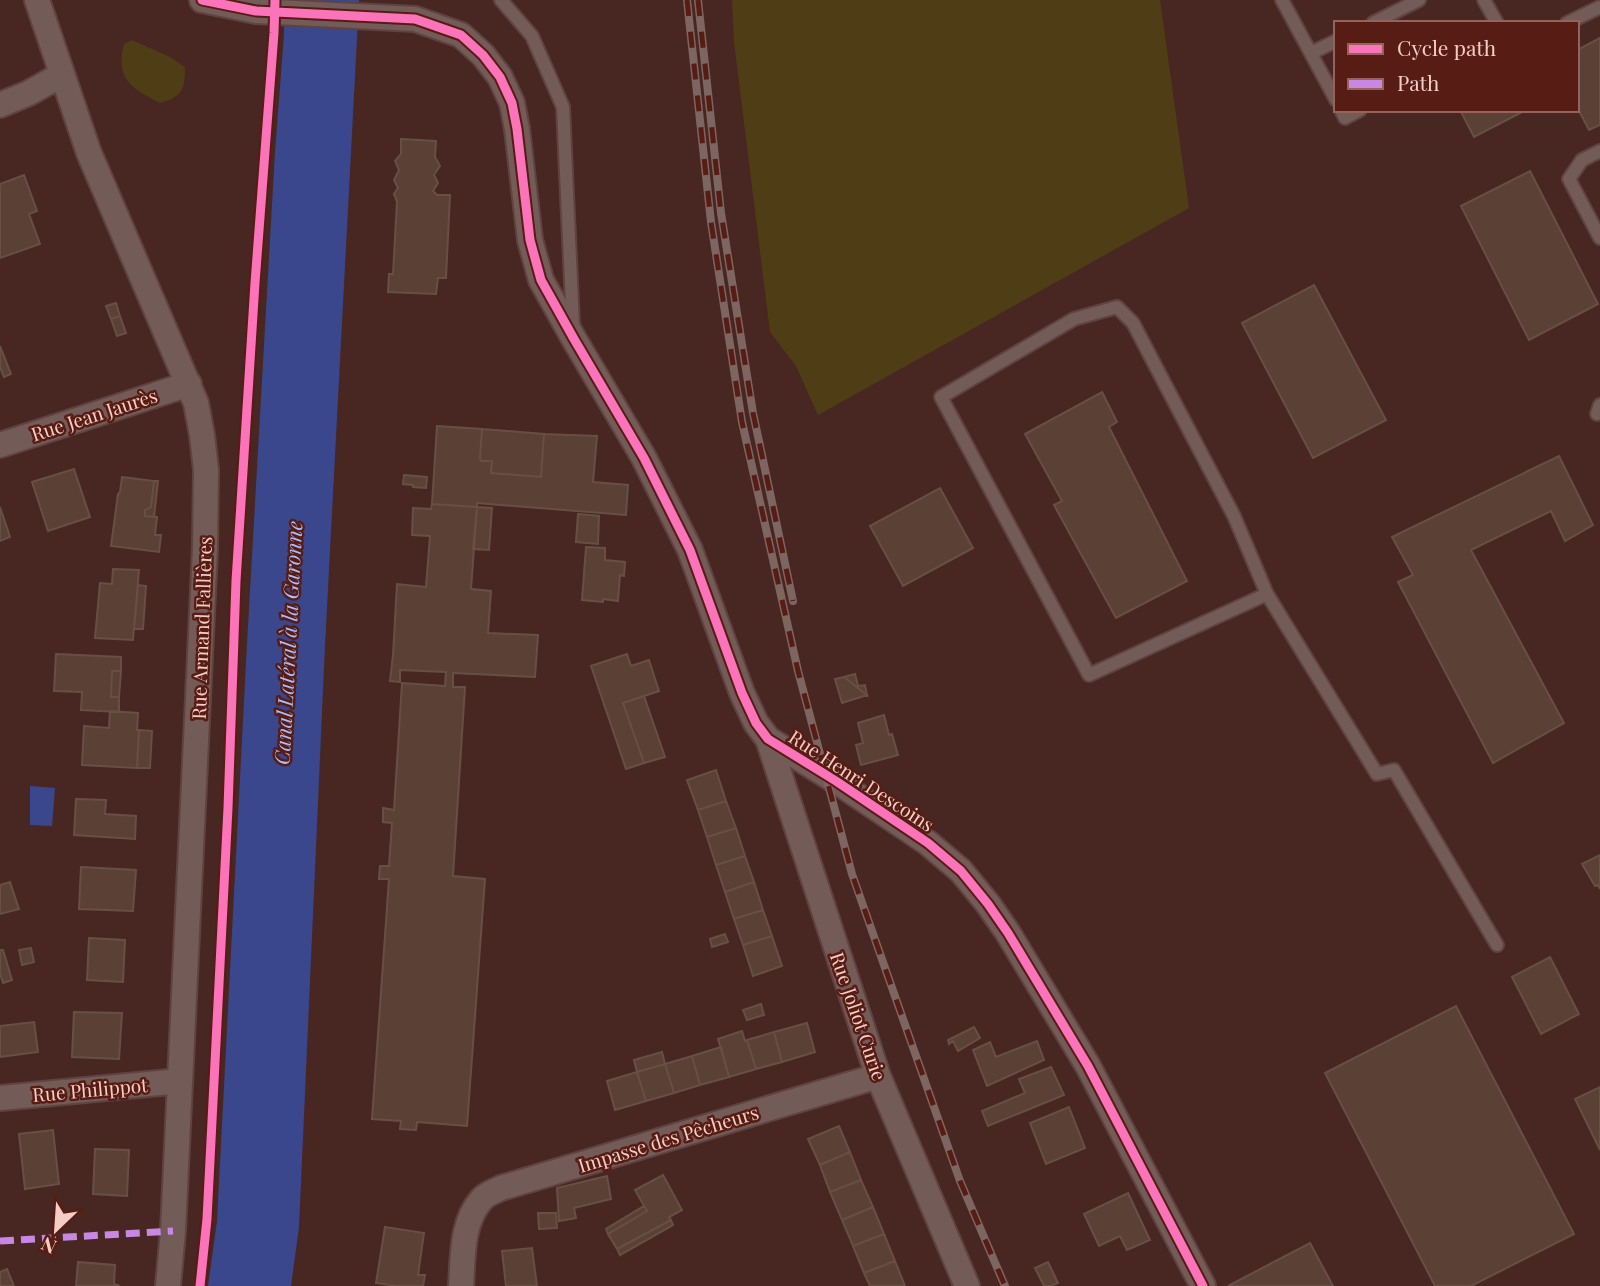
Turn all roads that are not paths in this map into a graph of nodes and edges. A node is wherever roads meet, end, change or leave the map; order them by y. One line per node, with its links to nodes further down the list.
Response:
1 (37, 0): 13 (street, Rue Armand Fallières)
2 (202, 0): 20 (street, Rue Henri Descoins)
3 (501, 0): 20 (lane)
4 (1282, 0): 12 (lane)
5 (1419, 0): 8 (lane)
6 (1484, 0): 9 (lane)
7 (1600, 7): 10 (lane)
8 (1377, 21)
9 (1496, 21)
10 (1571, 21)
11 (1334, 42): 12 (lane)
12 (1311, 54): 14 (lane)
13 (61, 75): 15 (street); 21 (street, Rue Armand Fallières)
14 (1334, 96)
15 (0, 105)
16 (1342, 112): 17 (lane)
17 (1356, 112)
18 (1600, 150): 19 (lane)
19 (1600, 238)
20 (574, 340): 24 (street, Rue Henri Descoins)
21 (189, 384): 22 (street, Rue Jean Jaurès); 27 (street, Rue Armand Fallières)
22 (0, 444)
23 (1267, 594): 23 (lane); 25 (lane)
24 (768, 739): 26 (street, Rue Joliot Curie); 32 (street, Rue Henri Descoins)
25 (1497, 945)
26 (878, 1076): 30 (street, Impasse des Pêcheurs); 31 (street, Rue Joliot Curie)
27 (180, 1081): 28 (street, Rue Philippot); 29 (street, Rue Armand Fallières)
28 (0, 1098)
29 (168, 1286)
30 (461, 1286)
31 (967, 1286)
32 (1203, 1286)

